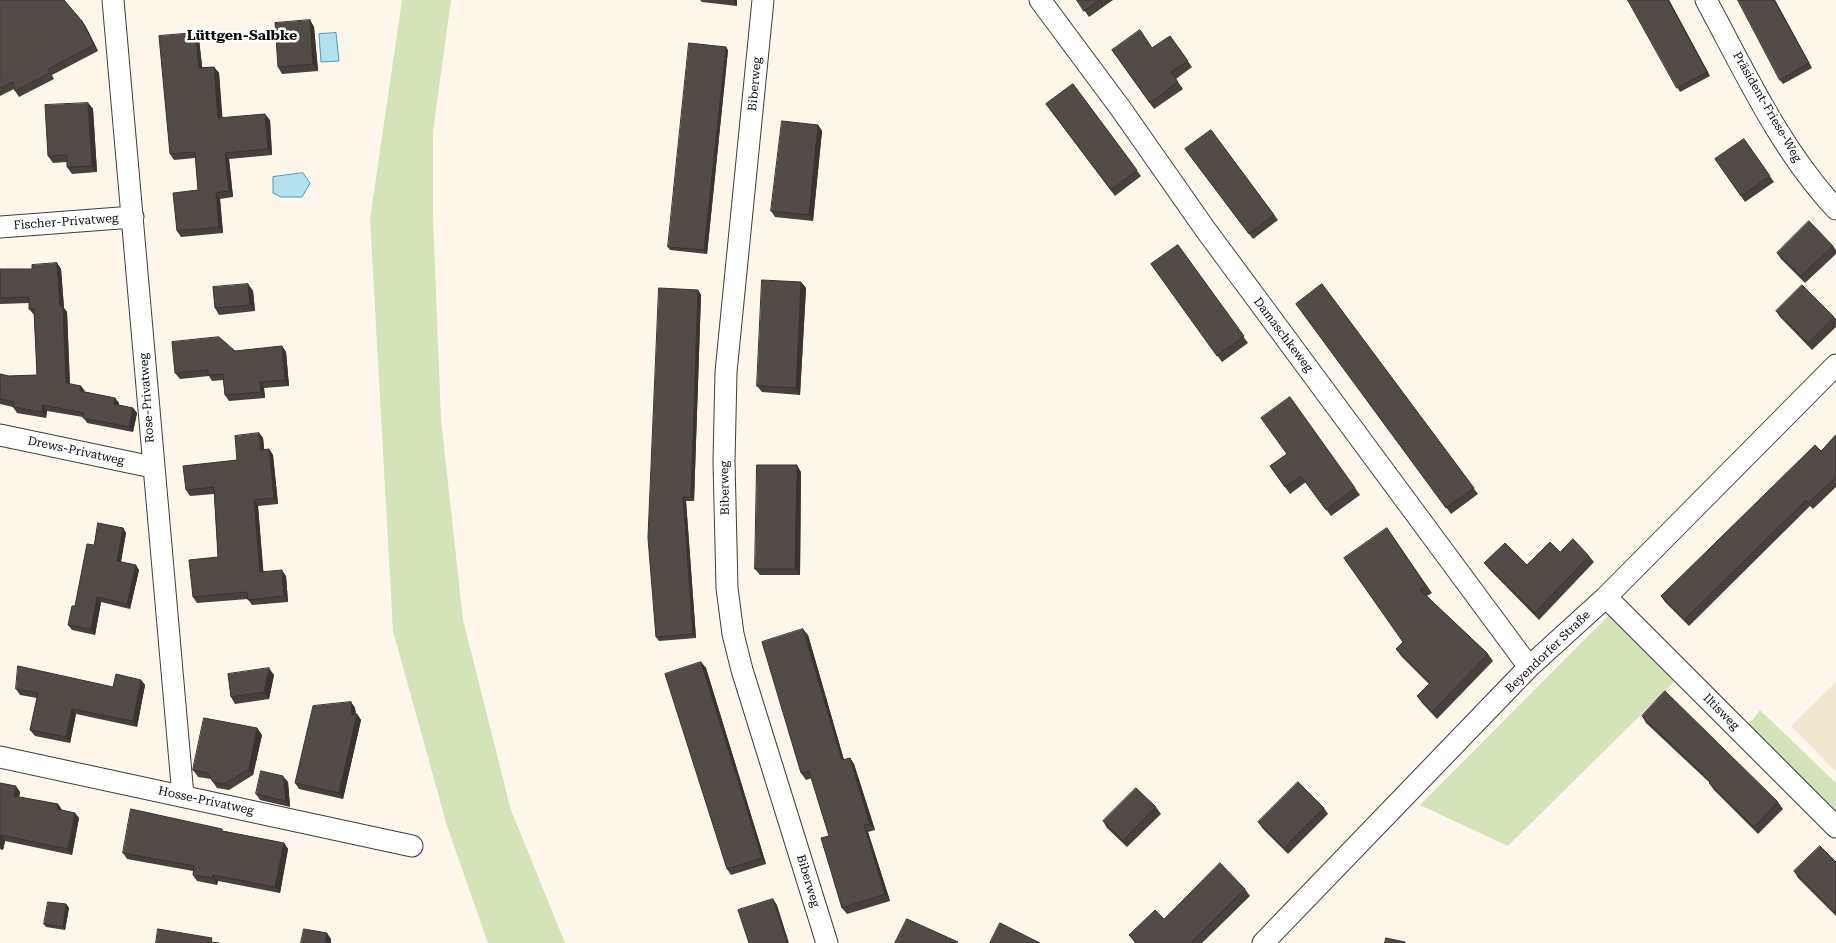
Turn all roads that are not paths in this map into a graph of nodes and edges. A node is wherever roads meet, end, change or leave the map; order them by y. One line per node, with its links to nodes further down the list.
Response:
1 (113, 0): 6 (street, Rose-Privatweg)
2 (1040, 0): 12 (street, Damaschkeweg)
3 (1706, 0): 5 (street, Präsident-Friese-Weg)
4 (762, 10): 17 (street, Biberweg)
5 (1836, 209)
6 (133, 217): 7 (street, Fischer-Privatweg); 10 (street, Rose-Privatweg)
7 (0, 227)
8 (1836, 365): 11 (street, Beyendorfer Straße)
9 (0, 435): 10 (street, Drews-Privatweg)
10 (152, 466): 14 (street, Rose-Privatweg)
11 (1606, 597): 12 (street, Beyendorfer Straße); 15 (street, Iltisweg)
12 (1529, 667): 18 (street, Beyendorfer Straße)
13 (0, 757): 14 (street, Hosse-Privatweg)
14 (183, 796): 16 (street, Hosse-Privatweg)
15 (1836, 826)
16 (412, 846)
17 (827, 943)
18 (1263, 943)

